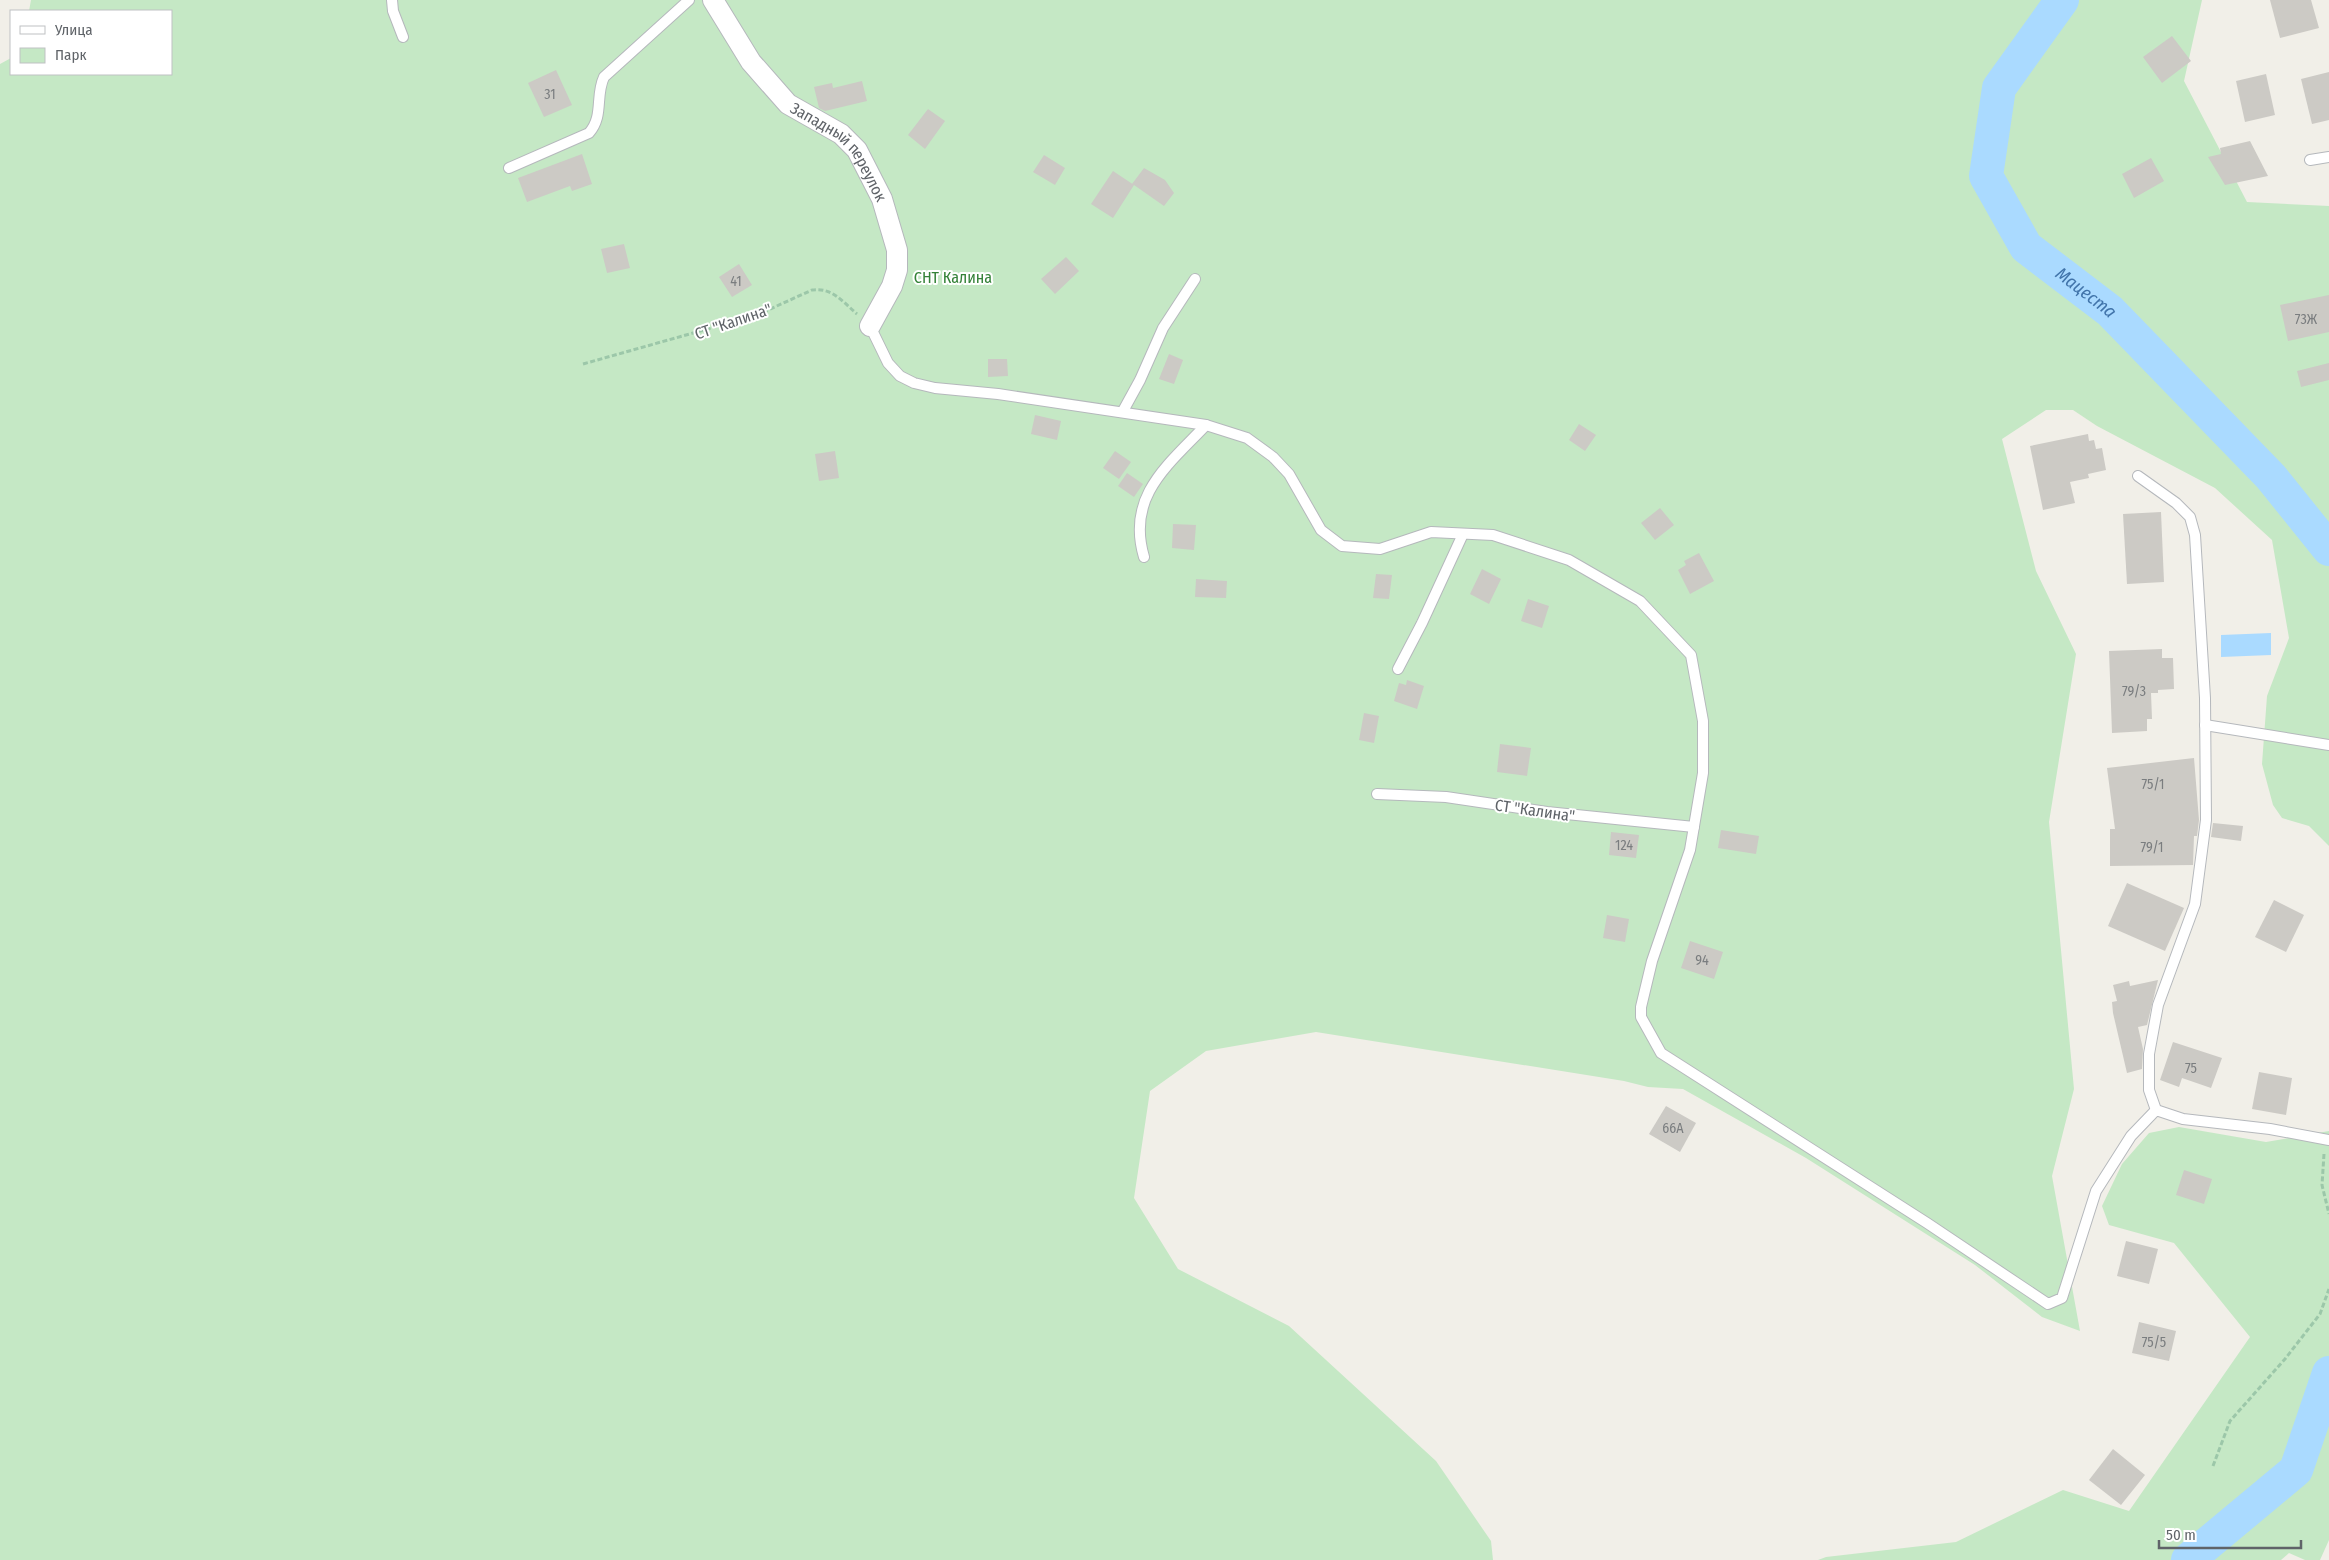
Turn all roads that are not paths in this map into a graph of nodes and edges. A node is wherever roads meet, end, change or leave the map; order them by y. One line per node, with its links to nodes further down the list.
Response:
1 (392, 0): 4 (lane)
2 (689, 0): 7 (lane)
3 (713, 0): 9 (street, Западный переулок)
4 (403, 37)
5 (2329, 157): 6 (lane)
6 (2310, 160)
7 (509, 168)
8 (1195, 279): 10 (lane)
9 (870, 326): 10 (lane)
10 (1123, 411): 11 (lane)
11 (1206, 425): 13 (lane); 14 (lane)
12 (2138, 476): 16 (lane)
13 (1463, 534): 15 (lane); 19 (lane)
14 (1144, 557)
15 (1398, 669)
16 (2205, 725): 17 (lane); 20 (lane)
17 (2329, 745)
18 (1377, 794): 19 (lane, СТ "Калина")
19 (1694, 827): 20 (lane)
20 (2156, 1110): 21 (lane)
21 (2327, 1140)

